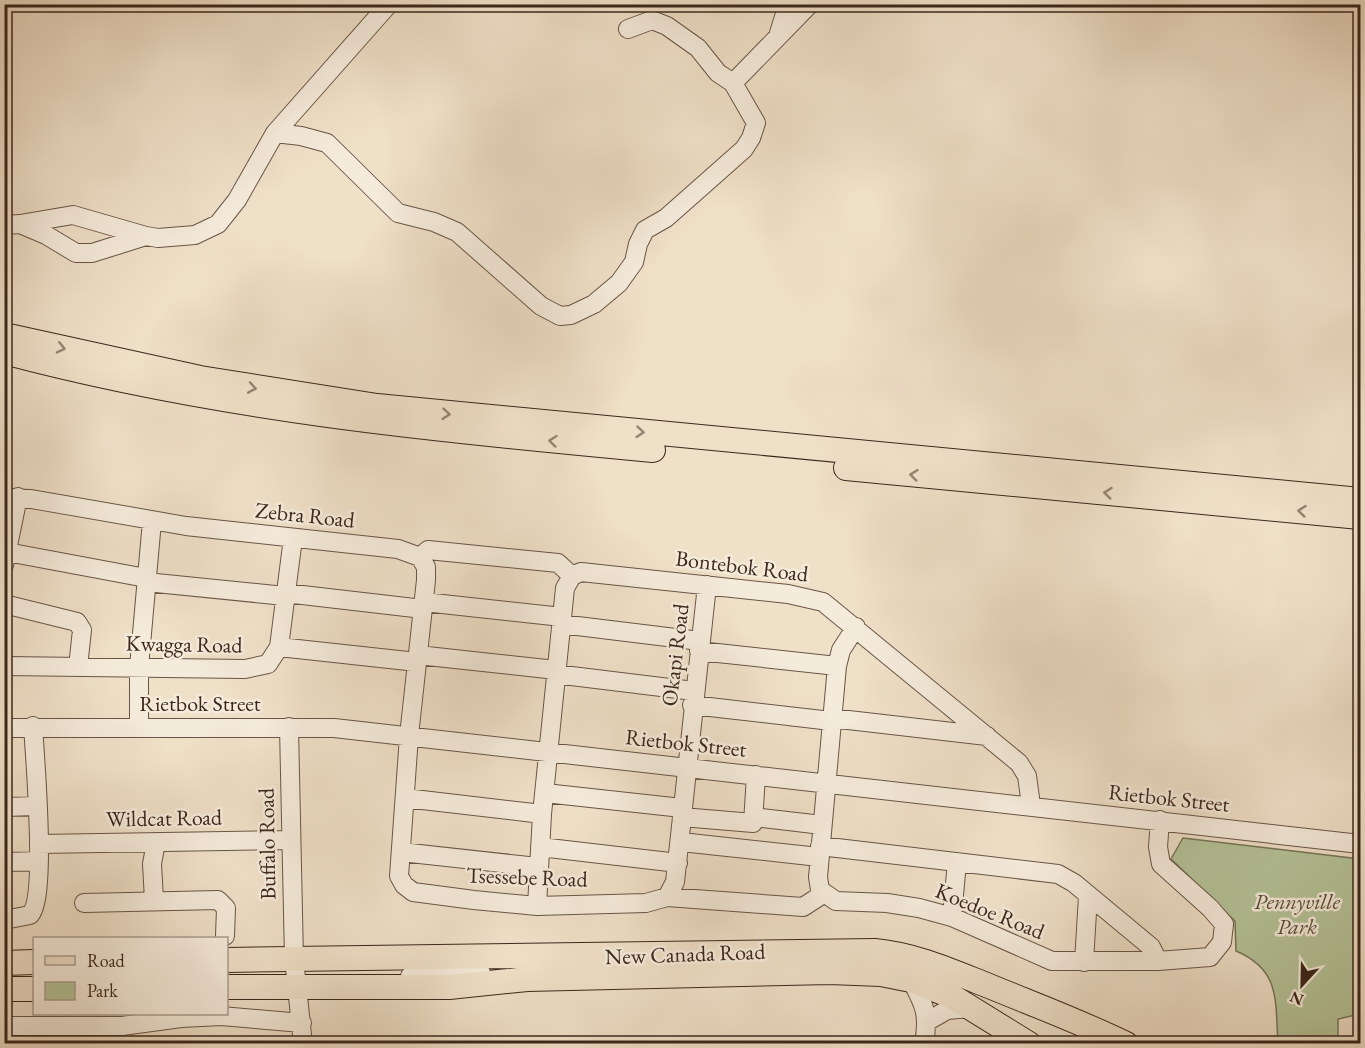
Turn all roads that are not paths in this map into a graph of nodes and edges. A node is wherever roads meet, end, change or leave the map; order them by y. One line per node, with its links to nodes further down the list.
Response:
1 (389, 4): 7 (street)
2 (788, 4): 5 (street)
3 (810, 4): 5 (street)
4 (628, 29): 6 (street)
5 (778, 37): 6 (street)
6 (733, 83): 7 (street)
7 (275, 133): 9 (street)
8 (12, 224): 9 (street); 9 (street)
9 (146, 236)
10 (4, 335): 13 (main road, one-way to 13)
11 (4, 352): 14 (main road, one-way to 11)
12 (11, 498): 15 (street, Zebra Road); 18 (street)
13 (1360, 500)
14 (1360, 518)
15 (152, 521): 16 (street, Zebra Road); 20 (street)
16 (293, 538): 17 (street, Zebra Road); 22 (street)
17 (420, 557): 19 (street); 24 (street)
18 (6, 558): 20 (street)
19 (572, 576): 21 (street, Bontebok Road); 25 (street)
20 (146, 580): 22 (street); 33 (street)
21 (707, 585): 26 (street, Bontebok Road); 27 (street, Okapi Road)
22 (285, 594): 24 (street); 28 (street)
23 (4, 604): 31 (street)
24 (423, 605): 25 (street); 29 (street)
25 (561, 621): 27 (street); 34 (street)
26 (856, 627): 32 (street); 42 (street, Bontebok Road)
27 (699, 646): 32 (street); 35 (street, Okapi Road)
28 (279, 647): 29 (street); 33 (street, Kwagga Road)
29 (418, 658): 34 (street); 41 (street)
30 (4, 666): 31 (street, Kwagga Road)
31 (78, 666): 33 (street, Kwagga Road)
32 (837, 666): 36 (street)
33 (139, 667): 38 (street)
34 (556, 672): 35 (street); 43 (street)
35 (693, 698): 36 (street); 44 (street, Okapi Road)
36 (831, 720): 42 (street); 46 (street)
37 (33, 726): 38 (street, Rietbok Street); 40 (street, Rietbok Street); 50 (street)
38 (139, 727): 39 (street, Rietbok Street)
39 (290, 727): 41 (street, Rietbok Street); 57 (street, Buffalo Road)
40 (4, 728)
41 (409, 736): 43 (street, Rietbok Street); 48 (street, Tsessebe Road)
42 (987, 736): 49 (street, Bontebok Road)
43 (548, 751): 44 (street, Rietbok Street); 47 (street)
44 (686, 766): 45 (street, Rietbok Street); 52 (street)
45 (756, 775): 46 (street, Rietbok Street); 54 (street)
46 (825, 782): 49 (street, Rietbok Street); 56 (street)
47 (545, 794): 52 (street); 53 (street)
48 (405, 798): 53 (street); 64 (street, Tsessebe Road)
49 (1031, 805): 55 (street, Rietbok Street)
50 (36, 806): 51 (street); 63 (street)
51 (4, 807)
52 (682, 813): 54 (street); 59 (street)
53 (542, 814): 61 (street)
54 (753, 817): 56 (street)
55 (1160, 820): 60 (street, Rietbok Street); 79 (street, Koedoe Road)
56 (822, 825): 62 (street)
57 (290, 840): 58 (street, Wildcat Road); 86 (street, Buffalo Road)
58 (156, 842): 63 (street, Wildcat Road); 72 (street)
59 (681, 842): 62 (street); 67 (street)
60 (1360, 844)
61 (540, 847): 67 (street); 68 (street)
62 (819, 851): 66 (street); 69 (street)
63 (39, 852): 65 (street, Wildcat Road); 76 (street)
64 (401, 852): 68 (street); 74 (street, Tsessebe Road)
65 (4, 862)
66 (957, 862): 70 (street); 75 (street)
67 (678, 863): 71 (street)
68 (538, 867): 74 (street)
69 (823, 894): 71 (street, Tsessebe Road); 75 (street, Koedoe Road)
70 (1088, 896): 79 (street); 81 (street)
71 (667, 897): 74 (street, Tsessebe Road)
72 (153, 900): 73 (street); 77 (street)
73 (84, 903)
74 (537, 906)
75 (952, 917): 81 (street, Koedoe Road)
76 (4, 920)
77 (225, 936)
78 (228, 960): 86 (main road, New Canada Road)
79 (1158, 961): 81 (street, Koedoe Road)
80 (33, 962): 82 (main road)
81 (1084, 962)
82 (4, 963)
83 (228, 967): 86 (street, New Canada Road)
84 (33, 970): 85 (street)
85 (4, 971)
86 (295, 973): 87 (street, New Canada Road); 88 (main road, New Canada Road); 91 (main road, New Canada Road); 96 (street, Buffalo Road); 102 (street, New Canada Road); 103 (street, New Canada Road); 104 (main road, New Canada Road)
87 (228, 979)
88 (911, 980): 94 (main road, New Canada Road); 95 (street)
89 (33, 983): 90 (street)
90 (4, 984)
91 (228, 987)
92 (4, 989): 93 (main road)
93 (33, 989)
94 (971, 1008): 95 (street); 101 (main road, New Canada Road)
95 (928, 1021): 100 (street)
96 (302, 1023): 98 (street); 99 (street, Buffalo Road)
97 (4, 1026): 98 (street)
98 (33, 1035)
99 (303, 1044)
100 (924, 1044)
101 (1029, 1044)
102 (1040, 1044)
103 (1110, 1044)
104 (1126, 1044)

